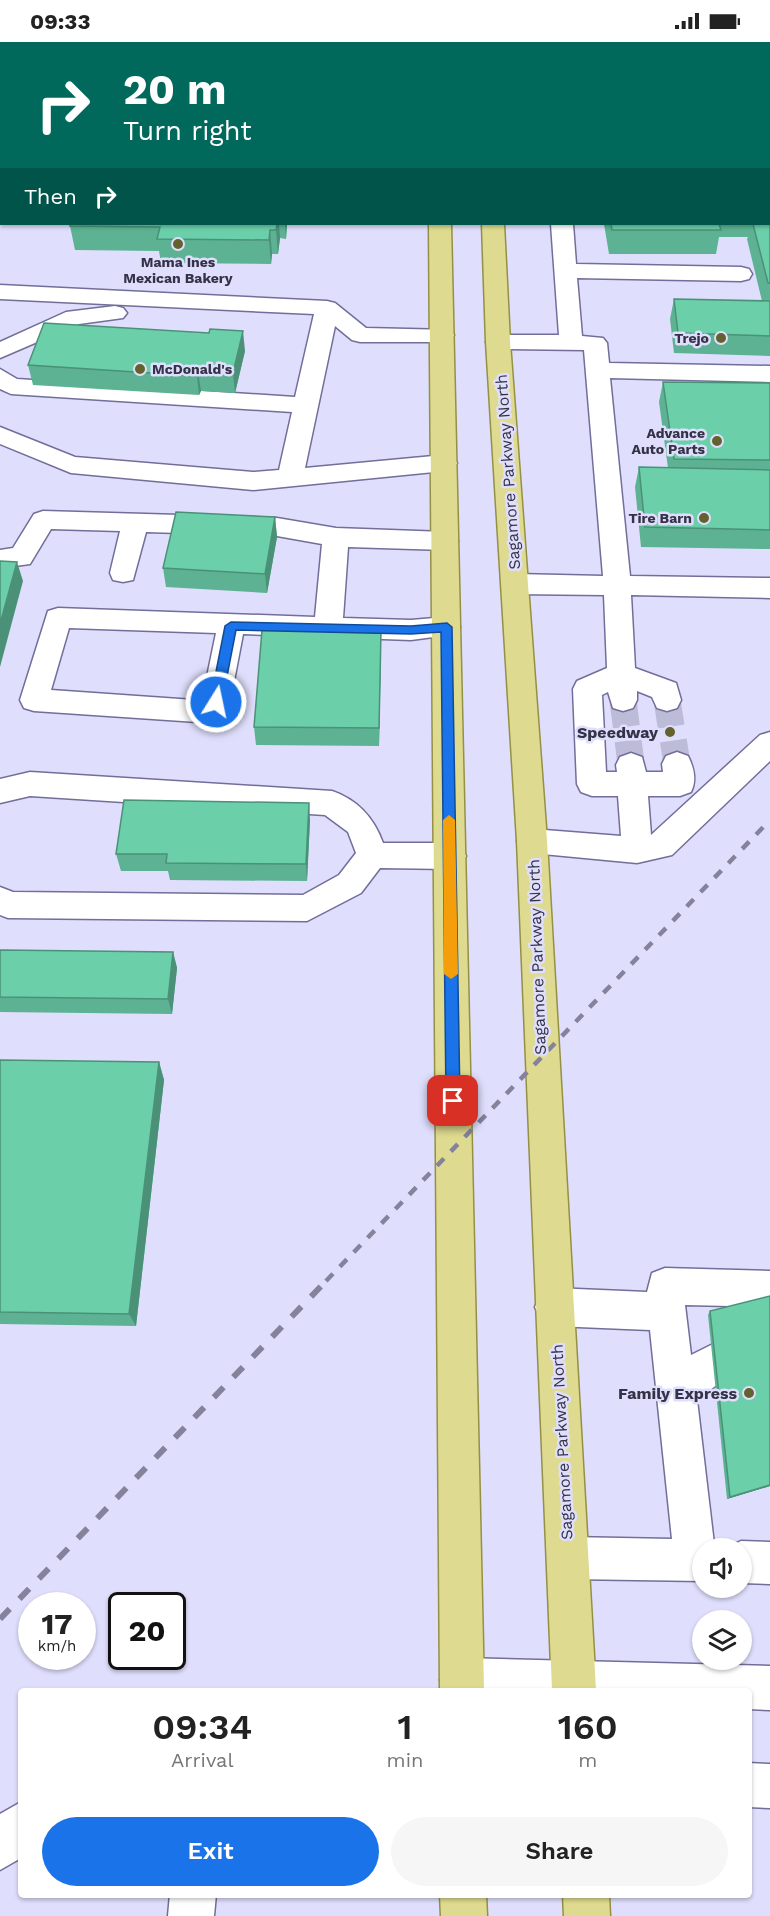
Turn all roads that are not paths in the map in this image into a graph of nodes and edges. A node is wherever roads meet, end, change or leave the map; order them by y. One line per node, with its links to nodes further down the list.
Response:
1 (440, 225): 9 (main road)
2 (493, 225): 10 (main road, Sagamore Parkway North)
3 (562, 225): 4 (lane)
4 (566, 270): 5 (lane); 11 (lane)
5 (741, 274)
6 (0, 292): 8 (lane)
7 (128, 312): 8 (lane); 12 (lane); 13 (lane)
8 (325, 316): 9 (lane); 18 (lane)
9 (442, 335): 20 (main road)
10 (498, 342): 11 (lane); 27 (main road, Sagamore Parkway North)
11 (571, 343): 14 (lane)
12 (0, 344)
13 (0, 351)
14 (597, 370): 15 (lane); 28 (lane)
15 (770, 374)
16 (0, 377): 18 (lane)
17 (0, 394): 18 (lane)
18 (305, 410): 21 (lane)
19 (0, 435): 21 (lane)
20 (444, 463): 21 (lane); 24 (main road)
21 (290, 477)
22 (135, 523): 23 (lane); 25 (lane); 26 (lane)
23 (336, 537): 24 (lane); 32 (lane)
24 (445, 541): 31 (main road)
25 (0, 559)
26 (123, 573)
27 (516, 584): 28 (lane); 39 (main road, Sagamore Parkway North)
28 (617, 585): 29 (lane); 33 (lane)
29 (770, 588)
30 (231, 626): 30 (lane); 32 (lane)
31 (447, 627): 32 (lane); 42 (main road)
32 (328, 628)
33 (622, 687): 34 (lane); 37 (lane)
34 (667, 700)
35 (770, 742): 40 (lane)
36 (677, 764): 37 (lane)
37 (632, 775): 40 (lane)
38 (0, 791): 41 (lane)
39 (532, 842): 40 (lane); 45 (main road, Sagamore Parkway North)
40 (637, 850)
41 (372, 855): 42 (lane); 43 (lane)
42 (450, 856): 54 (main road)
43 (0, 900)
44 (770, 1289): 46 (lane)
45 (554, 1307): 46 (lane); 50 (main road, Sagamore Parkway North)
46 (667, 1312): 48 (lane)
47 (713, 1363): 48 (lane)
48 (676, 1391): 49 (lane)
49 (696, 1538)
50 (569, 1558): 51 (lane); 55 (main road, Sagamore Parkway North)
51 (692, 1560)
52 (752, 1562): 53 (lane)
53 (770, 1563)
54 (462, 1685): 55 (lane)
55 (574, 1686): 56 (lane)
56 (770, 1688)
57 (752, 1785): 58 (lane)
58 (770, 1786)
59 (18, 1828): 60 (lane)
60 (0, 1847)
61 (193, 1898): 64 (lane)
62 (463, 1898): 65 (main road)
63 (586, 1898): 66 (main road)
64 (191, 1916)
65 (464, 1916)
66 (587, 1916)

